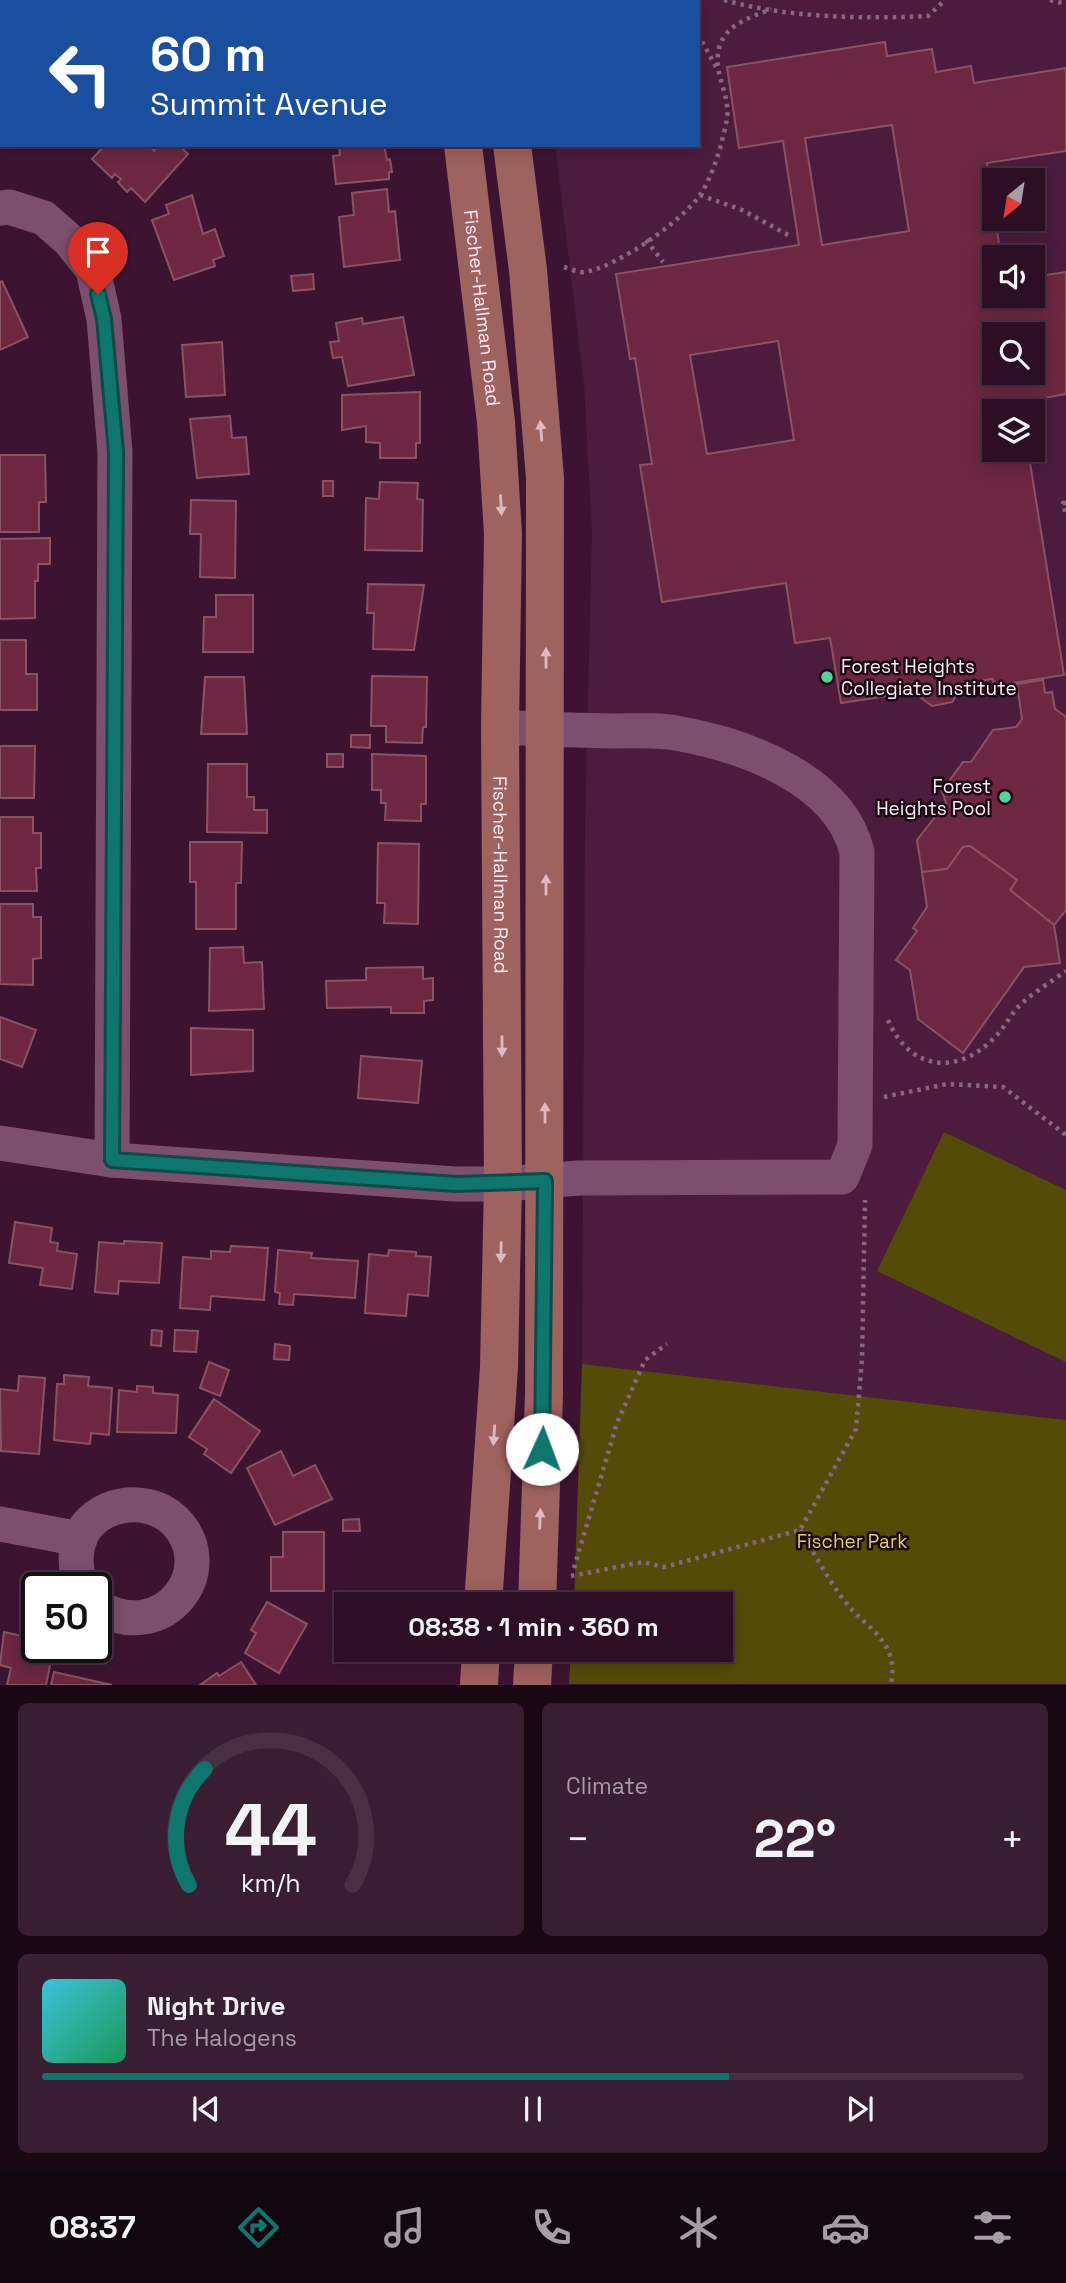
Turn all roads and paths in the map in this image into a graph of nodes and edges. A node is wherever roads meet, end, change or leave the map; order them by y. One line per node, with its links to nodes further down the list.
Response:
1 (724, 0): 5 (path)
2 (945, 0): 5 (path)
3 (1050, 0): 4 (path)
4 (1066, 4)
5 (771, 9): 7 (path)
6 (700, 38): 7 (path)
7 (716, 68): 10 (path)
8 (463, 147): 18 (main road, Fischer-Hallman Road, one-way to 18)
9 (512, 147): 19 (main road, one-way to 9)
10 (700, 195): 12 (path); 13 (path)
11 (0, 208): 25 (street)
12 (792, 237)
13 (646, 240): 14 (path); 15 (path)
14 (663, 262)
15 (565, 267)
16 (1066, 503): 17 (path)
17 (1066, 516)
18 (500, 727): 19 (street); 27 (main road, Fischer-Hallman Road, one-way to 27)
19 (546, 730): 26 (main road, one-way to 19); 26 (street)
20 (1066, 971): 21 (path)
21 (886, 1015)
22 (883, 1097): 23 (path)
23 (1066, 1135)
24 (0, 1143): 25 (street)
25 (112, 1160): 27 (street)
26 (545, 1181): 27 (street); 35 (main road, one-way to 26)
27 (503, 1184): 34 (main road, Fischer-Hallman Road, one-way to 34)
28 (865, 1196): 31 (path)
29 (667, 1345): 31 (path)
30 (0, 1524): 32 (street)
31 (800, 1530): 41 (path)
32 (80, 1539): 33 (street); 36 (street)
33 (76, 1572)
34 (484, 1592)
35 (537, 1592)
36 (112, 1615)
37 (480, 1662): 39 (main road)
38 (533, 1662): 40 (main road)
39 (479, 1685)
40 (532, 1685)
41 (891, 1685)

